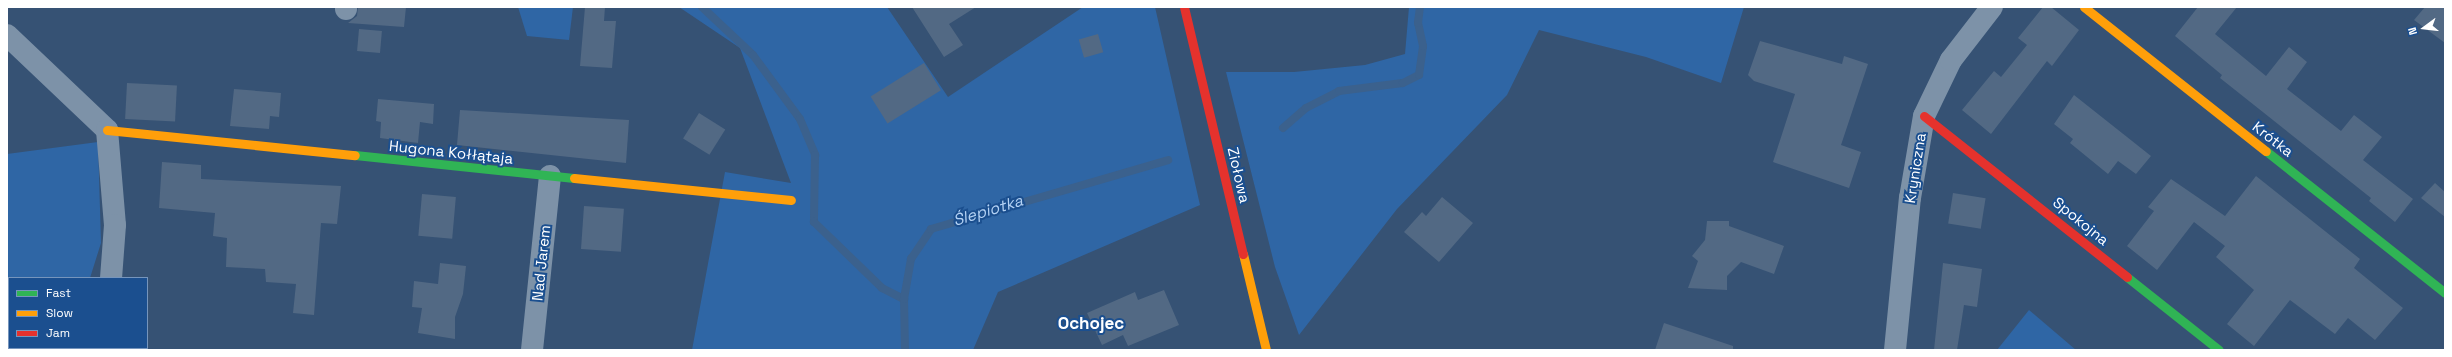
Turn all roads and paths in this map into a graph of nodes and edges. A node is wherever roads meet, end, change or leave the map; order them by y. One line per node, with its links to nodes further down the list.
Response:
1 (1184, 7): 12 (street, Ziołowa)
2 (1992, 7): 5 (street, Kryniczna)
3 (2084, 7): 10 (street, Krótka)
4 (7, 35): 6 (street)
5 (1924, 116): 13 (street, Kryniczna); 14 (street, Spokojna)
6 (107, 130): 7 (street, Hugona Kołłątaja); 9 (street)
7 (550, 176): 8 (street, Hugona Kołłątaja); 11 (street, Nad Jarem)
8 (791, 200)
9 (111, 277)
10 (2445, 293)
11 (532, 350)
12 (1266, 350)
13 (1895, 350)
14 (2219, 350)

